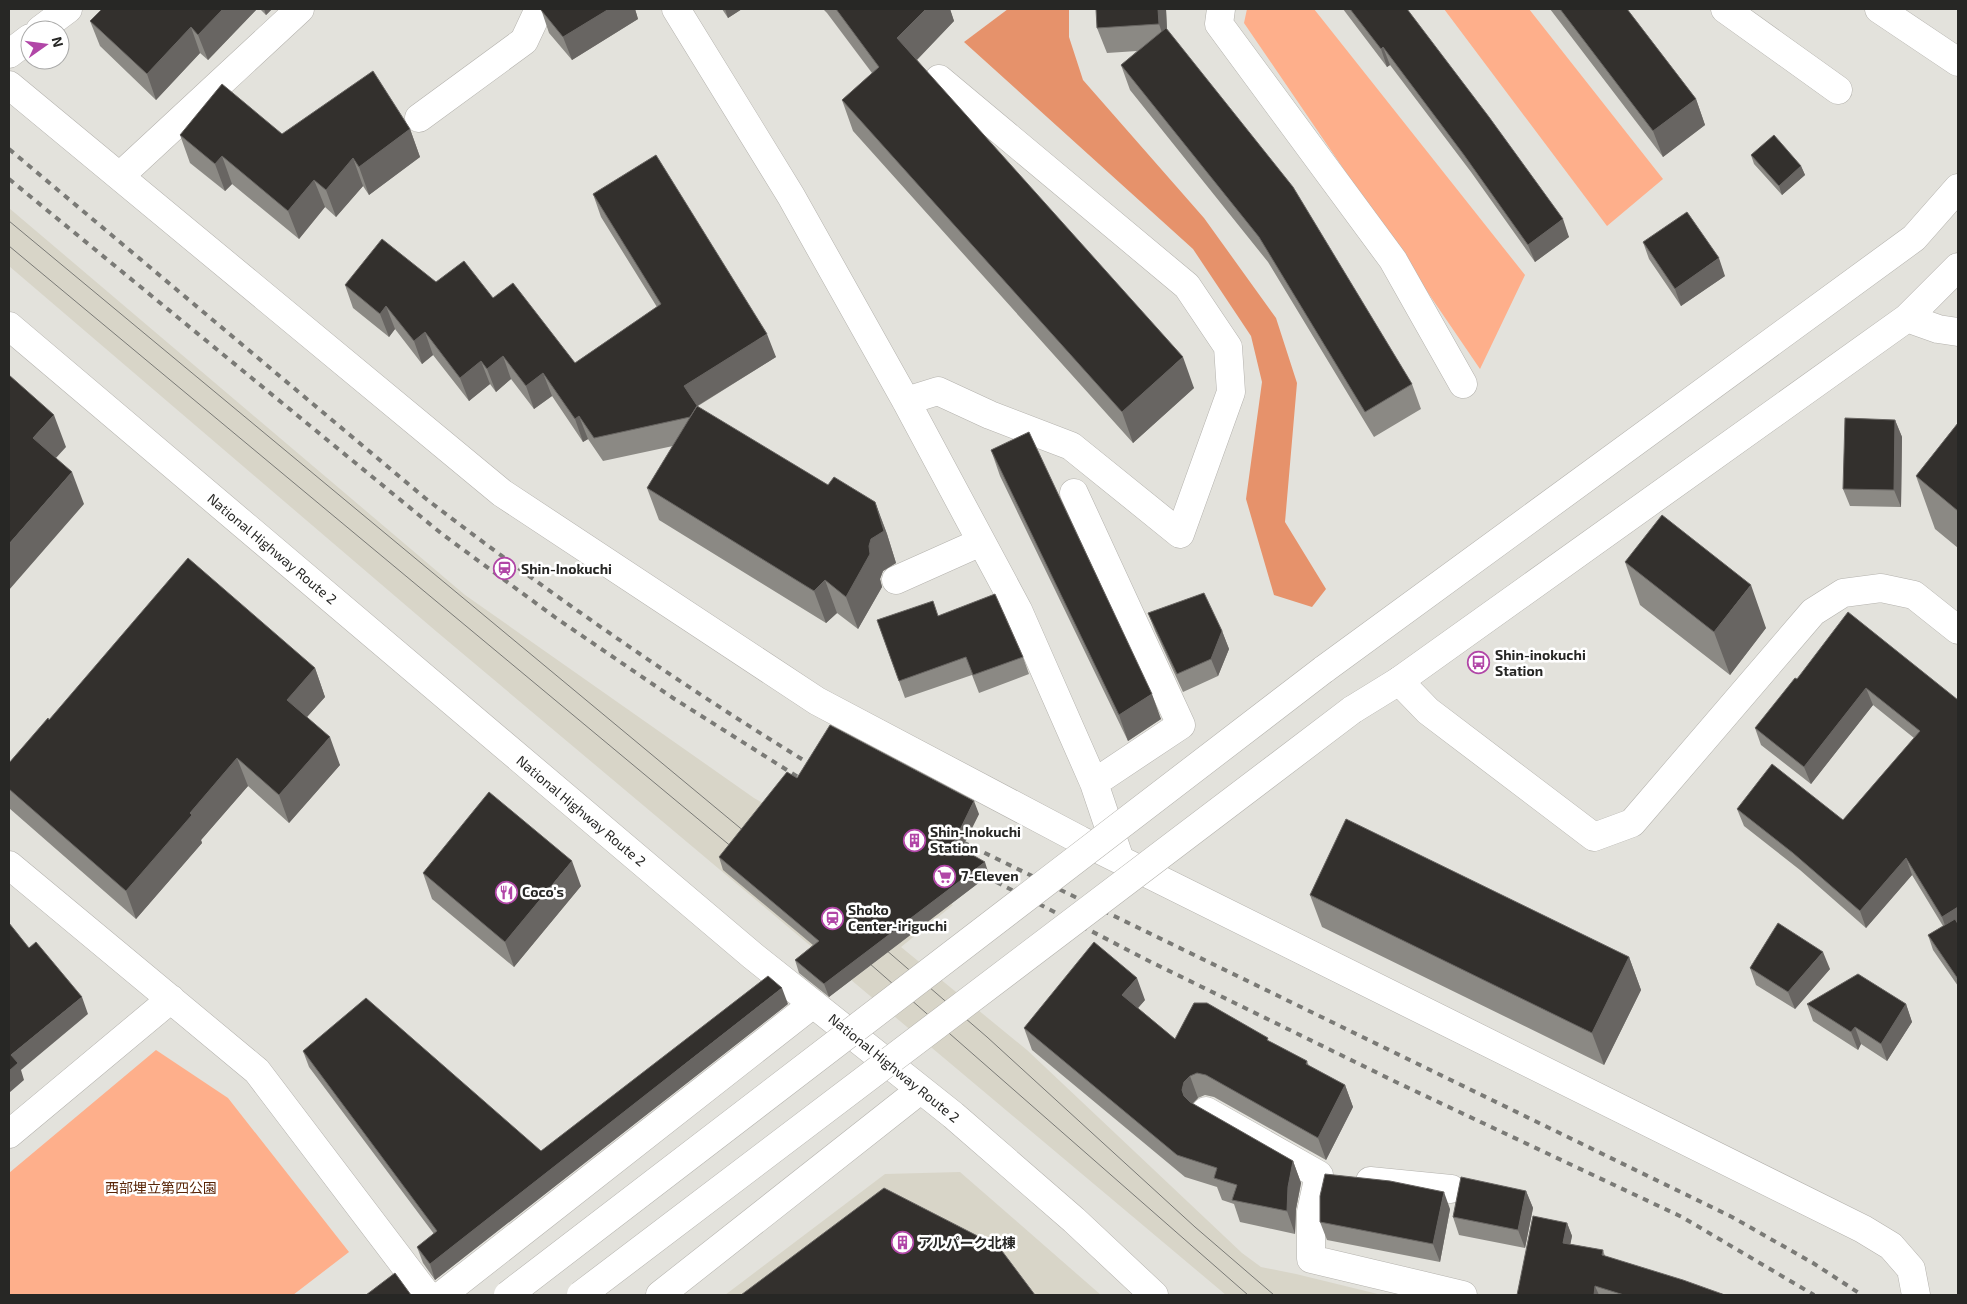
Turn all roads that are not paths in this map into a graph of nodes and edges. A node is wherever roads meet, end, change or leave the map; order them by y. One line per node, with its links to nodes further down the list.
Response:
1 (68, 9): 8 (main road)
2 (300, 9): 16 (main road)
3 (539, 9): 15 (main road)
4 (676, 9): 23 (main road)
5 (1221, 9): 22 (main road)
6 (1725, 9): 14 (main road)
7 (1879, 9): 11 (main road)
8 (53, 20)
9 (20, 46): 10 (main road)
10 (9, 54)
11 (1958, 62)
12 (939, 79): 23 (main road)
13 (9, 85): 16 (main road)
14 (1838, 90)
15 (419, 118)
16 (120, 176): 30 (main road)
17 (1958, 188): 41 (main road, bridge)
18 (1958, 267): 19 (main road)
19 (1907, 318): 21 (main road); 28 (main road)
20 (9, 326): 33 (main road, National Highway Route 2)
21 (1958, 332)
22 (1463, 384)
23 (906, 401): 25 (main road)
24 (1074, 493): 29 (main road)
25 (981, 542): 26 (main road); 29 (main road)
26 (896, 580)
27 (1958, 630): 28 (main road)
28 (1399, 681): 42 (main road, bridge)
29 (1094, 783): 30 (main road)
30 (1120, 860): 46 (main road)
31 (9, 864): 32 (main road)
32 (171, 999): 36 (main road); 39 (main road)
33 (813, 1004): 34 (main road, National Highway Route 2); 40 (main road)
34 (920, 1090): 43 (main road); 44 (main road, National Highway Route 2)
35 (1206, 1111): 37 (main road)
36 (9, 1134)
37 (1318, 1175): 38 (main road); 45 (main road)
38 (1451, 1189)
39 (427, 1295)
40 (442, 1295)
41 (508, 1295)
42 (582, 1295)
43 (660, 1295)
44 (1154, 1295)
45 (1463, 1295)
46 (1916, 1295)

